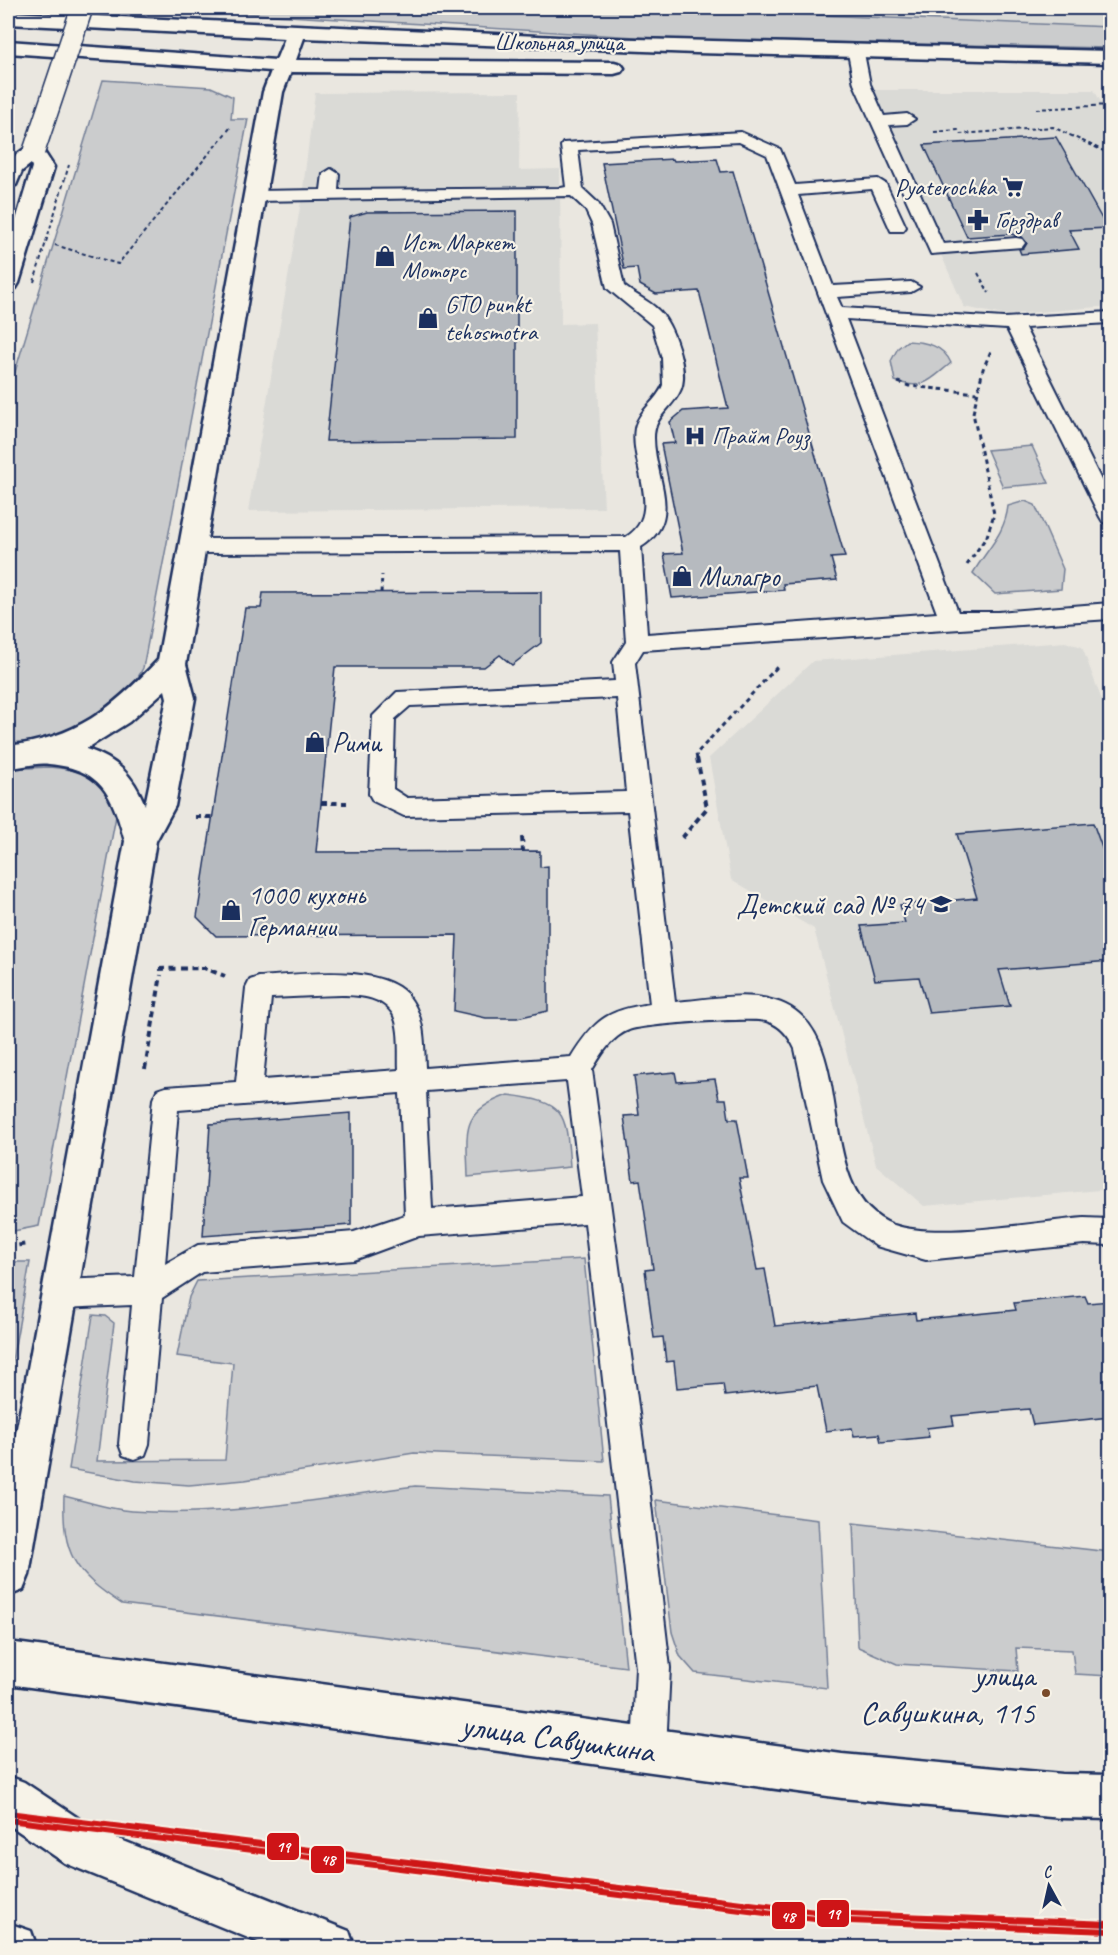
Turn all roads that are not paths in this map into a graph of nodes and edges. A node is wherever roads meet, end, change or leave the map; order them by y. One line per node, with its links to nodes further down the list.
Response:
1 (82, 8): 13 (street, bridge)
2 (8, 18): 3 (street, Школьная улица)
3 (296, 34): 6 (street, Школьная улица); 7 (street)
4 (8, 47): 7 (street, Школьная улица)
5 (1110, 57): 6 (street, Школьная улица)
6 (858, 62): 9 (street, Школьная улица); 10 (street, Школьная улица); 12 (lane)
7 (283, 66): 8 (street, Школьная улица); 18 (street)
8 (633, 68)
9 (823, 70)
10 (1110, 74)
11 (907, 119): 12 (lane)
12 (883, 128): 21 (lane)
13 (34, 151): 15 (street); 22 (street)
14 (331, 174): 19 (lane)
15 (8, 180)
16 (575, 190): 17 (lane); 19 (lane); 29 (lane)
17 (791, 190): 20 (lane); 24 (lane)
18 (255, 196): 19 (lane); 30 (street)
19 (329, 196)
20 (897, 227)
21 (1016, 243)
22 (8, 283)
23 (911, 287): 24 (lane)
24 (829, 292): 25 (lane)
25 (835, 312): 27 (lane); 32 (lane)
26 (1110, 316): 27 (lane)
27 (1008, 323): 28 (lane)
28 (1110, 517)
29 (630, 544): 30 (lane); 33 (lane)
30 (192, 546): 34 (street)
31 (1110, 611): 32 (lane)
32 (950, 620): 33 (lane)
33 (637, 643): 35 (lane)
34 (172, 664): 36 (street); 39 (street)
35 (627, 689): 38 (lane); 38 (lane)
36 (48, 752): 37 (street); 39 (street)
37 (8, 757)
38 (639, 801): 40 (lane)
39 (141, 841): 48 (street)
40 (664, 1014): 41 (lane); 46 (lane)
41 (579, 1068): 42 (lane); 44 (lane)
42 (412, 1080): 43 (lane); 43 (lane); 45 (lane)
43 (248, 1092): 47 (lane)
44 (597, 1209): 45 (lane); 52 (lane)
45 (419, 1223): 47 (lane)
46 (1110, 1232)
47 (149, 1290): 48 (lane); 49 (lane)
48 (61, 1294): 50 (street)
49 (134, 1444)
50 (8, 1575)
51 (8, 1663): 52 (street, улица Савушкина)
52 (649, 1749): 53 (street, улица Савушкина)
53 (1110, 1797)
54 (8, 1798): 57 (street)
55 (8, 1946): 56 (street)
56 (14, 1947)
57 (332, 1947)

